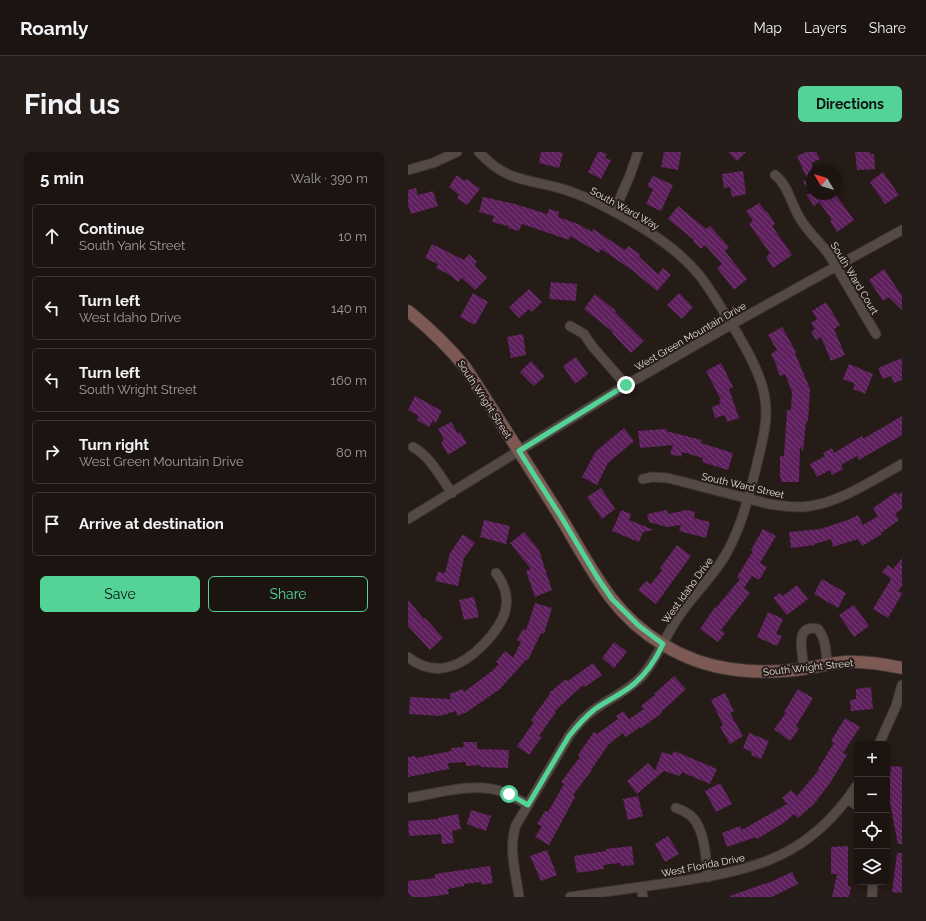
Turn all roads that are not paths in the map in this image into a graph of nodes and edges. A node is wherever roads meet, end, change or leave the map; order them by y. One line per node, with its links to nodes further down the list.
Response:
1 (457, 152): 4 (street)
2 (479, 152): 6 (street, South Ward Way)
3 (638, 152): 6 (street)
4 (408, 170)
5 (775, 175): 8 (street, South Ward Court)
6 (614, 212): 10 (street, South Ward Way)
7 (902, 230): 8 (street, West Green Mountain Drive)
8 (837, 267): 10 (street, West Green Mountain Drive); 12 (street, South Ward Court)
9 (408, 311): 15 (street, South Wright Street)
10 (732, 324): 13 (street, West Green Mountain Drive); 19 (street, West Idaho Drive)
11 (570, 326): 13 (street)
12 (876, 334)
13 (626, 385): 15 (street, West Green Mountain Drive)
14 (413, 447): 18 (street)
15 (519, 451): 18 (street, West Green Mountain Drive); 22 (street, South Wright Street)
16 (902, 464): 19 (street, South Ward Street)
17 (643, 479): 19 (street, South Ward Street)
18 (452, 493): 20 (street, West Green Mountain Drive)
19 (748, 499): 22 (street, West Idaho Drive)
20 (408, 519)
21 (496, 573): 23 (street)
22 (663, 644): 25 (street, South Wright Street); 33 (street, West Idaho Drive)
23 (408, 657)
24 (827, 664): 25 (street, South Wright Street); 25 (street); 26 (street, South Wright Street)
25 (804, 668)
26 (902, 668)
27 (902, 685): 28 (street)
28 (880, 741)
29 (854, 790): 31 (street, West Florida Drive)
30 (408, 798): 33 (street)
31 (848, 799): 32 (street); 35 (street, West Florida Drive)
32 (854, 804)
33 (528, 805): 38 (street, West Idaho Drive)
34 (676, 808): 35 (street)
35 (708, 877): 37 (street, West Florida Drive)
36 (873, 885): 41 (street)
37 (641, 887): 39 (street, West Florida Drive); 40 (street)
38 (520, 897)
39 (570, 897)
40 (643, 897)
41 (872, 897)

